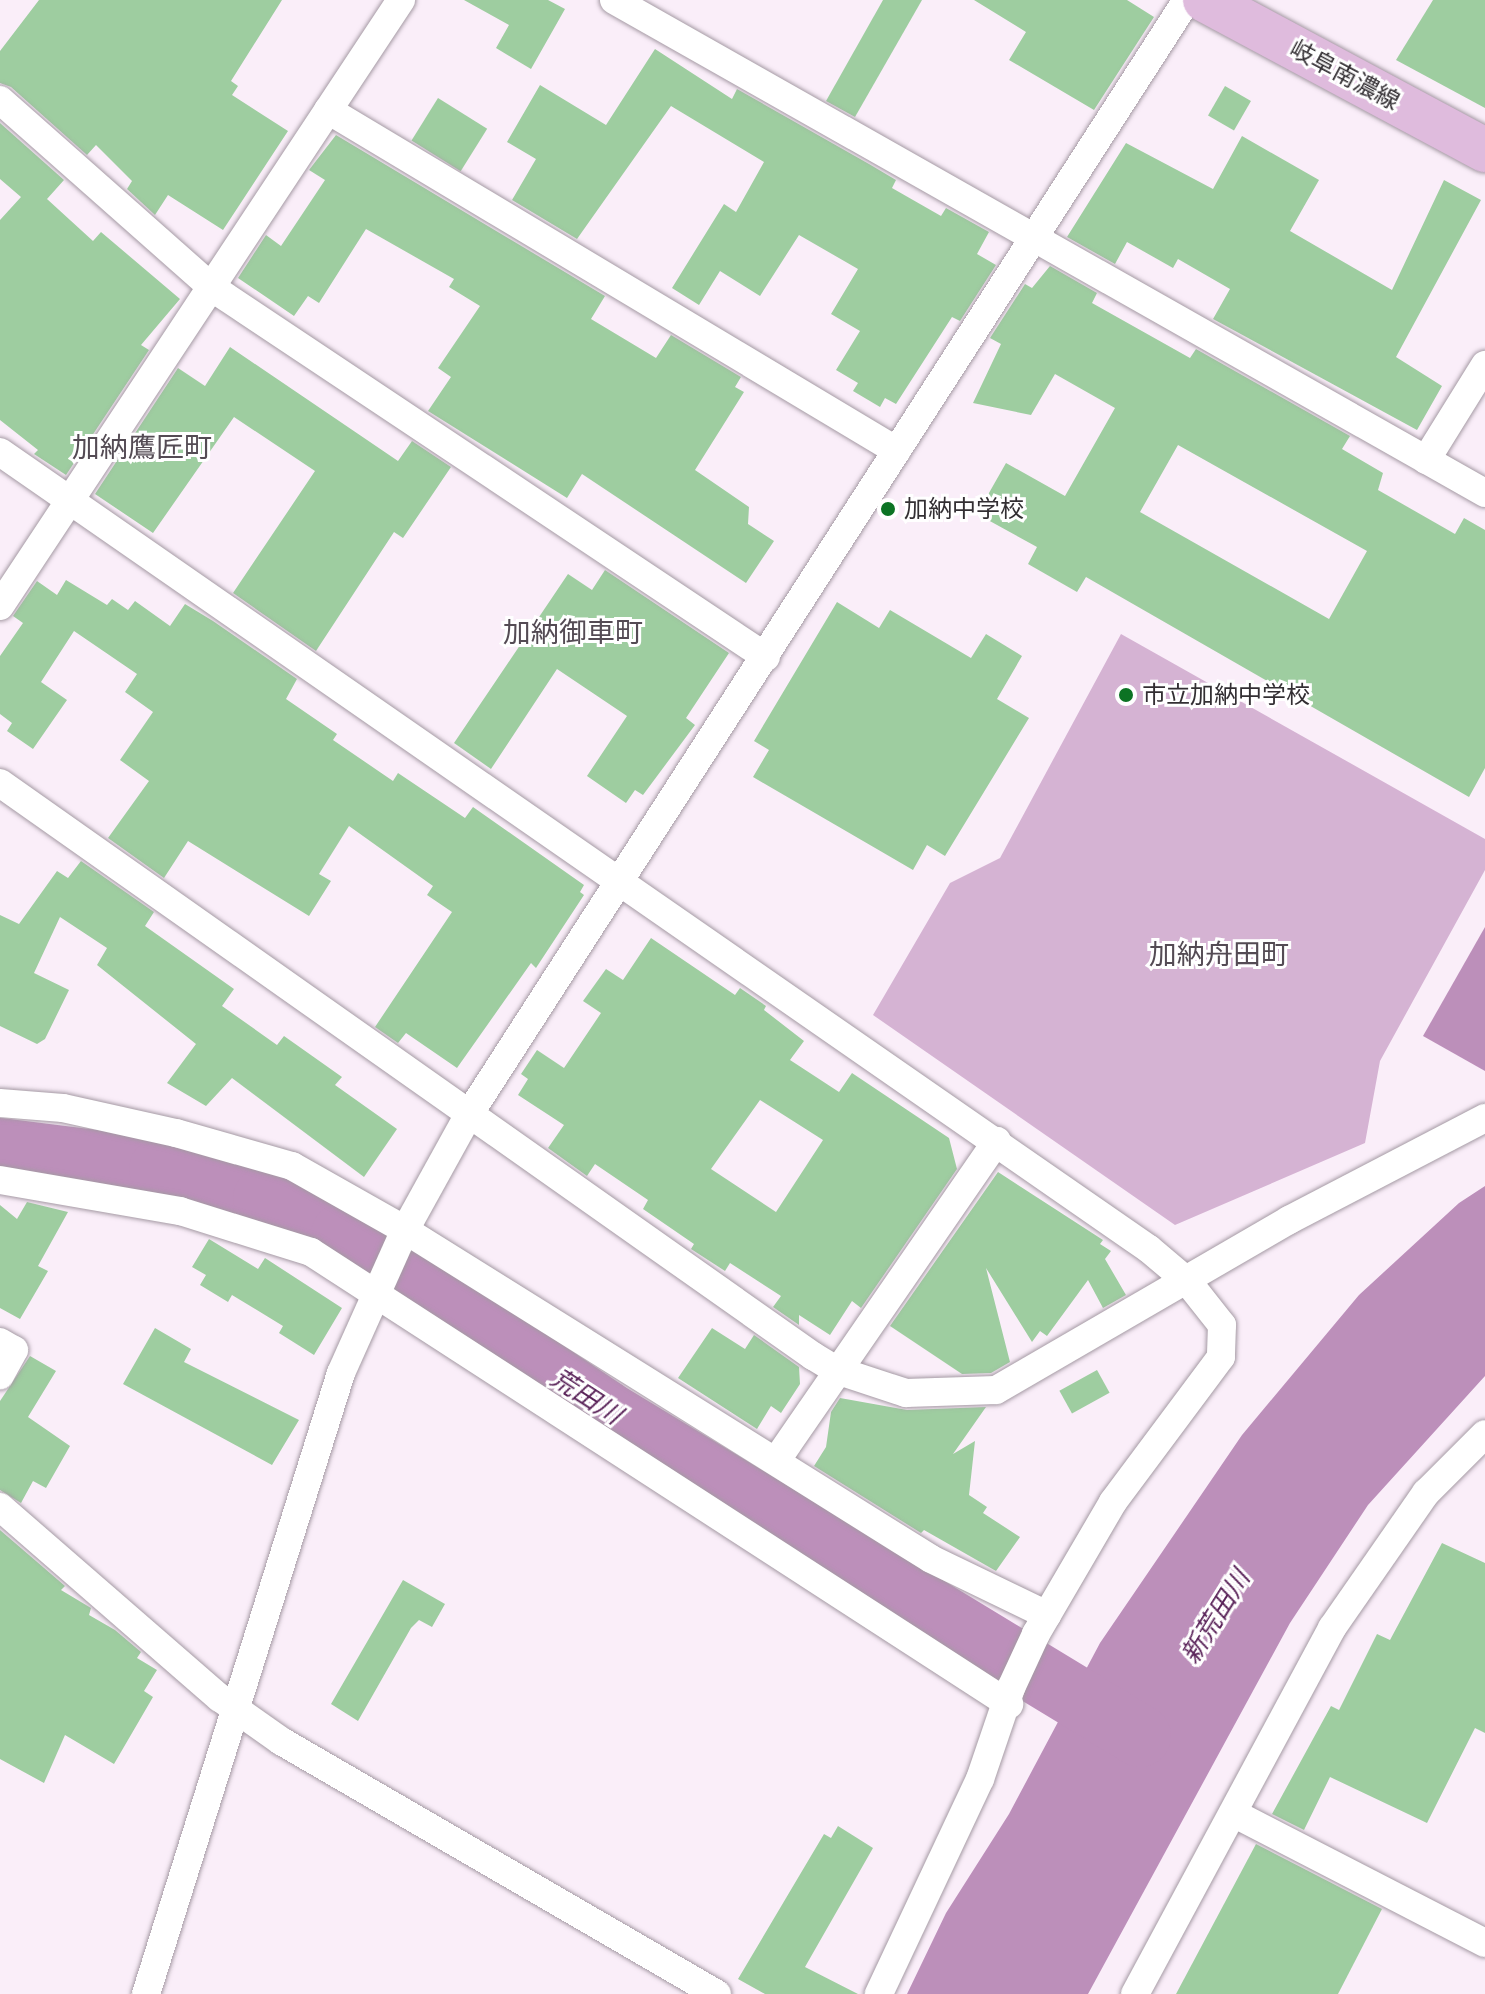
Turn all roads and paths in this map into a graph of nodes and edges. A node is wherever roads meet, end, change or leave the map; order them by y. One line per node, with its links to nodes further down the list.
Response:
1 (401, 0): 6 (street)
2 (614, 0): 8 (street)
3 (1187, 0): 8 (street)
4 (1205, 0): 7 (main road, 岐阜南濃線)
5 (0, 100): 9 (street)
6 (328, 110): 9 (street); 11 (street)
7 (1485, 150)
8 (1035, 240): 11 (street); 13 (street)
9 (211, 287): 15 (street); 17 (street)
10 (1485, 365): 13 (street)
11 (897, 451): 17 (street)
12 (0, 452): 15 (street)
13 (1426, 460): 14 (street)
14 (1485, 493)
15 (68, 504): 16 (street); 19 (street)
16 (0, 606)
17 (766, 657): 19 (street)
18 (0, 783): 21 (street)
19 (618, 881): 21 (street); 23 (street)
20 (0, 1103): 25 (street)
21 (468, 1116): 25 (street); 29 (street)
22 (1485, 1118): 26 (street)
23 (997, 1141): 26 (street); 29 (street)
24 (0, 1180): 27 (street)
25 (402, 1236): 27 (street); 32 (street)
26 (1188, 1282): 29 (street); 34 (street)
27 (376, 1288): 35 (street); 36 (street)
28 (0, 1342): 30 (street)
29 (836, 1370): 32 (street)
30 (0, 1375)
31 (1485, 1434): 37 (street)
32 (776, 1461): 34 (street)
33 (0, 1507): 36 (street)
34 (1047, 1615): 35 (street)
35 (1009, 1704): 41 (street)
36 (236, 1708): 39 (street); 40 (street)
37 (1235, 1814): 38 (street); 42 (street)
38 (1485, 1943)
39 (146, 1994)
40 (717, 1994)
41 (879, 1994)
42 (1135, 1994)

